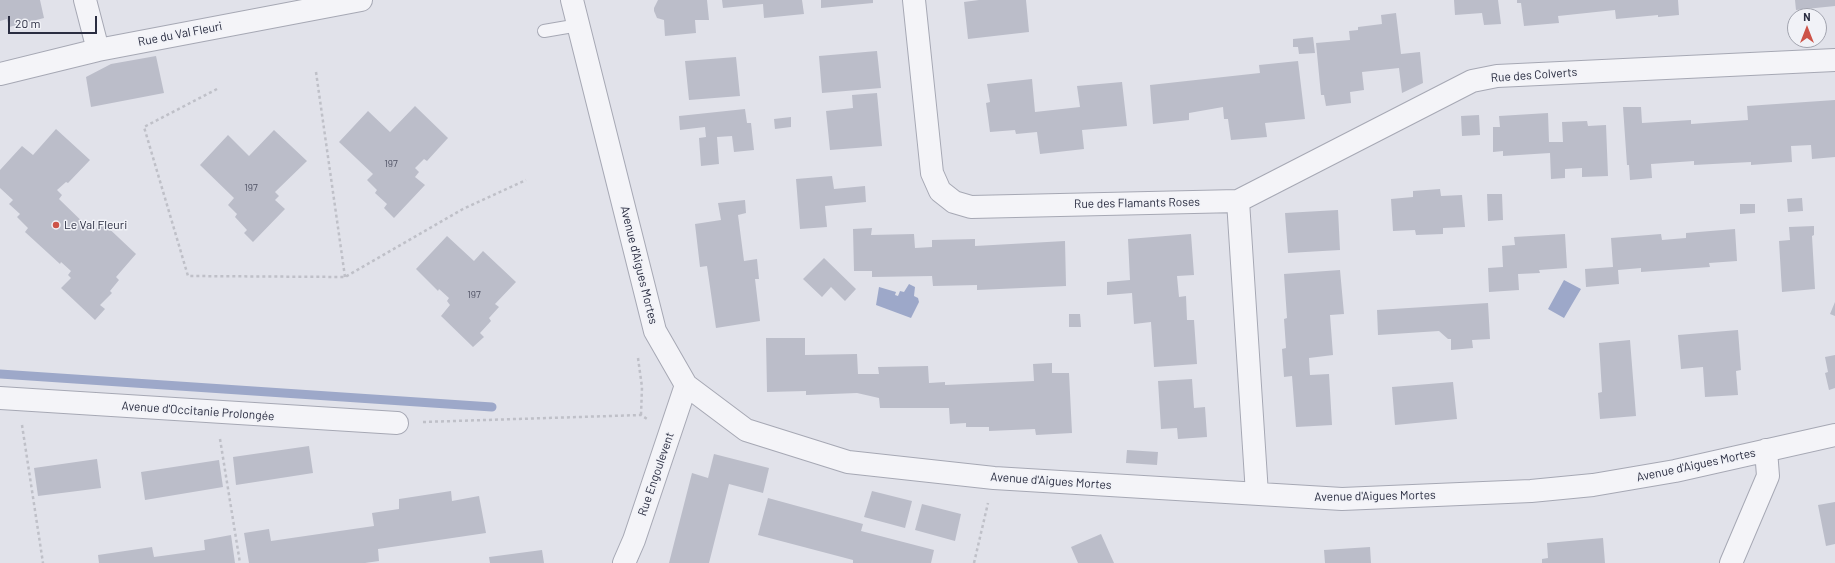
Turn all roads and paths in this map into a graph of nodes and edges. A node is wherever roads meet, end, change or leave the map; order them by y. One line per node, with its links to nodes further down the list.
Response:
1 (85, 0): 7 (street)
2 (361, 0): 7 (street, Rue du Val Fleuri)
3 (572, 0): 5 (street, Avenue d'Aigues Mortes)
4 (914, 0): 13 (street, Rue des Flamants Roses)
5 (578, 25): 6 (lane); 15 (street, Avenue d'Aigues Mortes)
6 (544, 31)
7 (98, 50): 10 (street, Rue du Val Fleuri)
8 (1835, 60): 13 (street, Rue des Colverts)
9 (316, 72): 14 (path)
10 (0, 74)
11 (218, 89): 14 (path)
12 (526, 180): 14 (path)
13 (1238, 201): 23 (street)
14 (345, 277)
15 (686, 385): 22 (street, Avenue d'Aigues Mortes); 26 (street, Rue Engoulevent)
16 (9, 398): 17 (street, Avenue d'Occitanie Prolongée); 24 (path)
17 (216, 412): 19 (street, Avenue d'Occitanie Prolongée); 25 (path)
18 (641, 415): 19 (path)
19 (397, 423)
20 (1835, 435): 21 (street, Avenue d'Aigues Mortes)
21 (1766, 450): 23 (street, Avenue d'Aigues Mortes); 28 (street)
22 (994, 478): 23 (street, Avenue d'Aigues Mortes); 27 (path)
23 (1257, 494)
24 (43, 563)
25 (240, 563)
26 (624, 563)
27 (974, 563)
28 (1731, 563)

